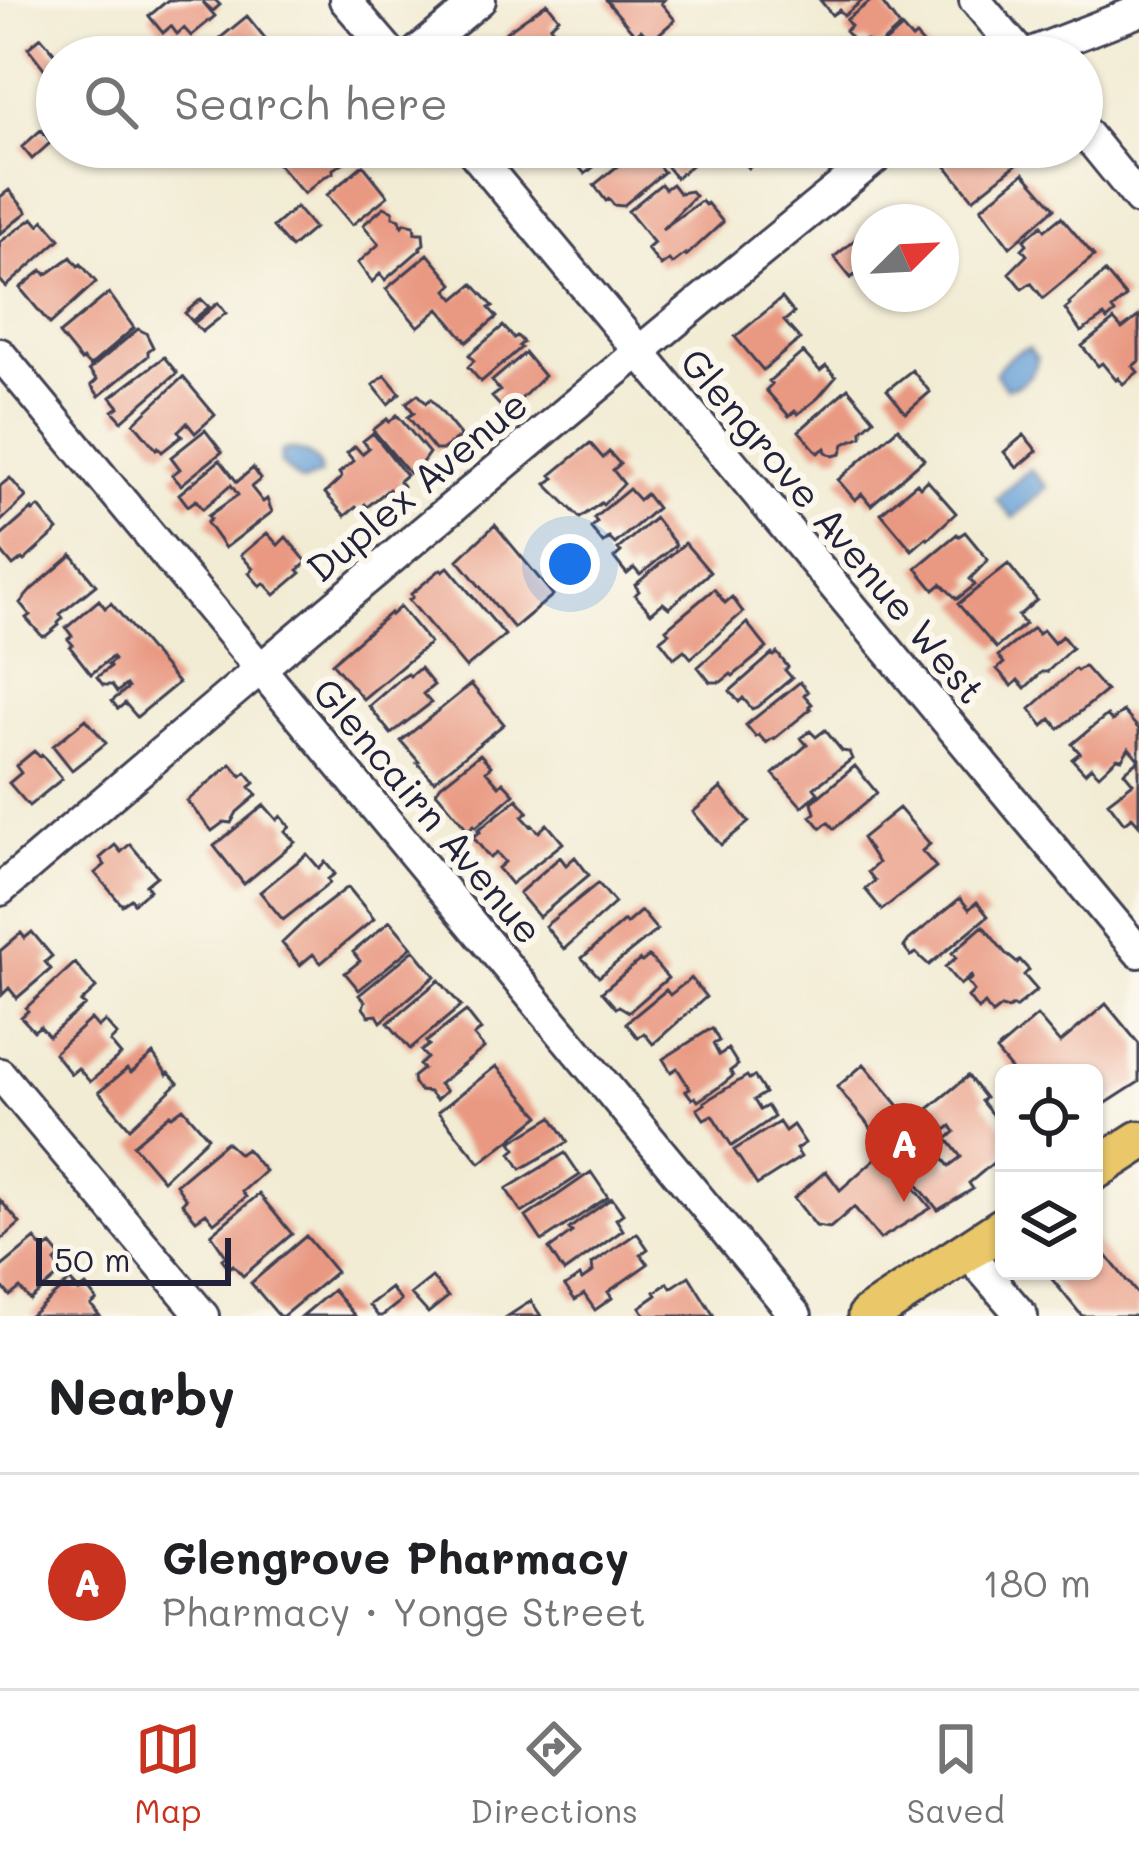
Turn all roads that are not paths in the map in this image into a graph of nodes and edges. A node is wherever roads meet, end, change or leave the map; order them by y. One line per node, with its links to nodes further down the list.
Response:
1 (345, 0): 5 (street)
2 (480, 0): 6 (street)
3 (975, 0): 7 (street)
4 (1139, 11): 8 (street)
5 (376, 36)
6 (436, 36)
7 (1005, 36)
8 (1075, 36)
9 (1103, 155): 12 (street)
10 (486, 168): 13 (street, Glengrove Avenue West)
11 (863, 168): 13 (street, Duplex Avenue)
12 (1139, 199)
13 (638, 351): 15 (street, Duplex Avenue); 17 (street, Glengrove Avenue West)
14 (0, 354): 15 (street, Glencairn Avenue)
15 (260, 668): 16 (street, Duplex Avenue); 24 (street, Glencairn Avenue)
16 (0, 890)
17 (1139, 952)
18 (0, 1074): 23 (street)
19 (1139, 1141): 20 (main road)
20 (1103, 1164)
21 (995, 1233): 22 (main road)
22 (966, 1251): 25 (main road); 26 (street)
23 (203, 1316)
24 (796, 1316)
25 (868, 1316)
26 (1022, 1316)

